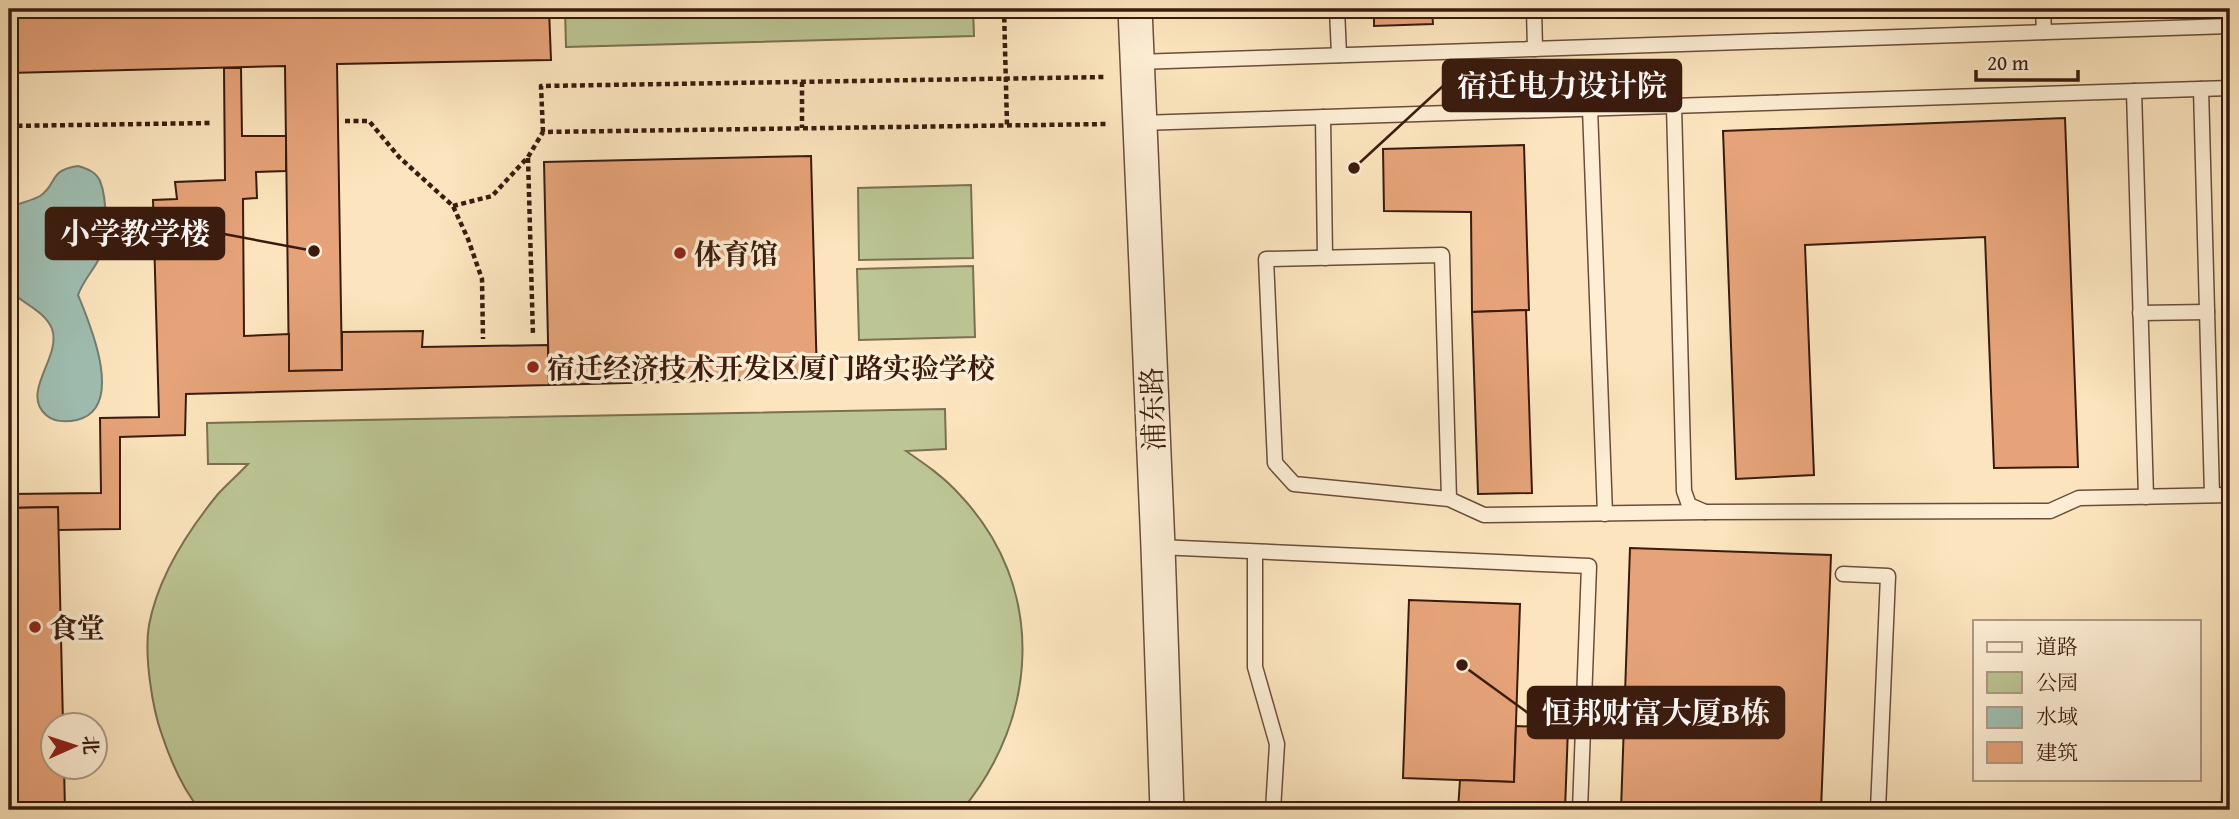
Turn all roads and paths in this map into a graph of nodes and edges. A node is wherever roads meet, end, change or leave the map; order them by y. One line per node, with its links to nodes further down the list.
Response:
1 (1004, 9): 11 (path)
2 (1135, 9): 10 (street, 浦东路)
3 (1337, 9): 9 (lane)
4 (1534, 9): 8 (lane)
5 (2043, 9): 7 (lane)
6 (2230, 26): 7 (lane)
7 (2044, 32): 8 (lane)
8 (1535, 49): 9 (lane)
9 (1339, 55): 10 (lane)
10 (1138, 69): 11 (path); 21 (street, 浦东路)
11 (1006, 79): 12 (path); 22 (path)
12 (802, 82): 24 (path); 25 (path)
13 (2230, 88): 14 (lane)
14 (2201, 89): 15 (lane); 29 (lane)
15 (2134, 91): 16 (lane); 30 (lane)
16 (1674, 106): 17 (lane); 37 (lane)
17 (1590, 108): 18 (lane); 38 (lane)
18 (1323, 117): 21 (lane); 28 (lane)
19 (345, 121): 27 (path)
20 (212, 123): 23 (path)
21 (1140, 123): 22 (path); 39 (street, 浦东路)
22 (1007, 125): 24 (path)
23 (9, 126)
24 (802, 128): 25 (path)
25 (544, 132): 26 (path)
26 (528, 157): 27 (path); 31 (path)
27 (453, 206): 32 (path)
28 (1325, 258): 36 (lane); 36 (lane)
29 (2207, 312): 30 (lane); 33 (lane)
30 (2140, 313): 35 (lane)
31 (533, 336)
32 (483, 339)
33 (2212, 495): 34 (lane); 35 (lane)
34 (2230, 495)
35 (2146, 497): 37 (lane)
36 (1450, 499): 38 (lane)
37 (1705, 512): 38 (lane)
38 (1605, 514)
39 (1158, 547): 40 (lane); 43 (street, 浦东路)
40 (1255, 552): 44 (lane); 45 (lane)
41 (1843, 574): 46 (lane)
42 (2230, 763): 47 (lane)
43 (1167, 810)
44 (1273, 810)
45 (1580, 810)
46 (1878, 810)
47 (2229, 810)

